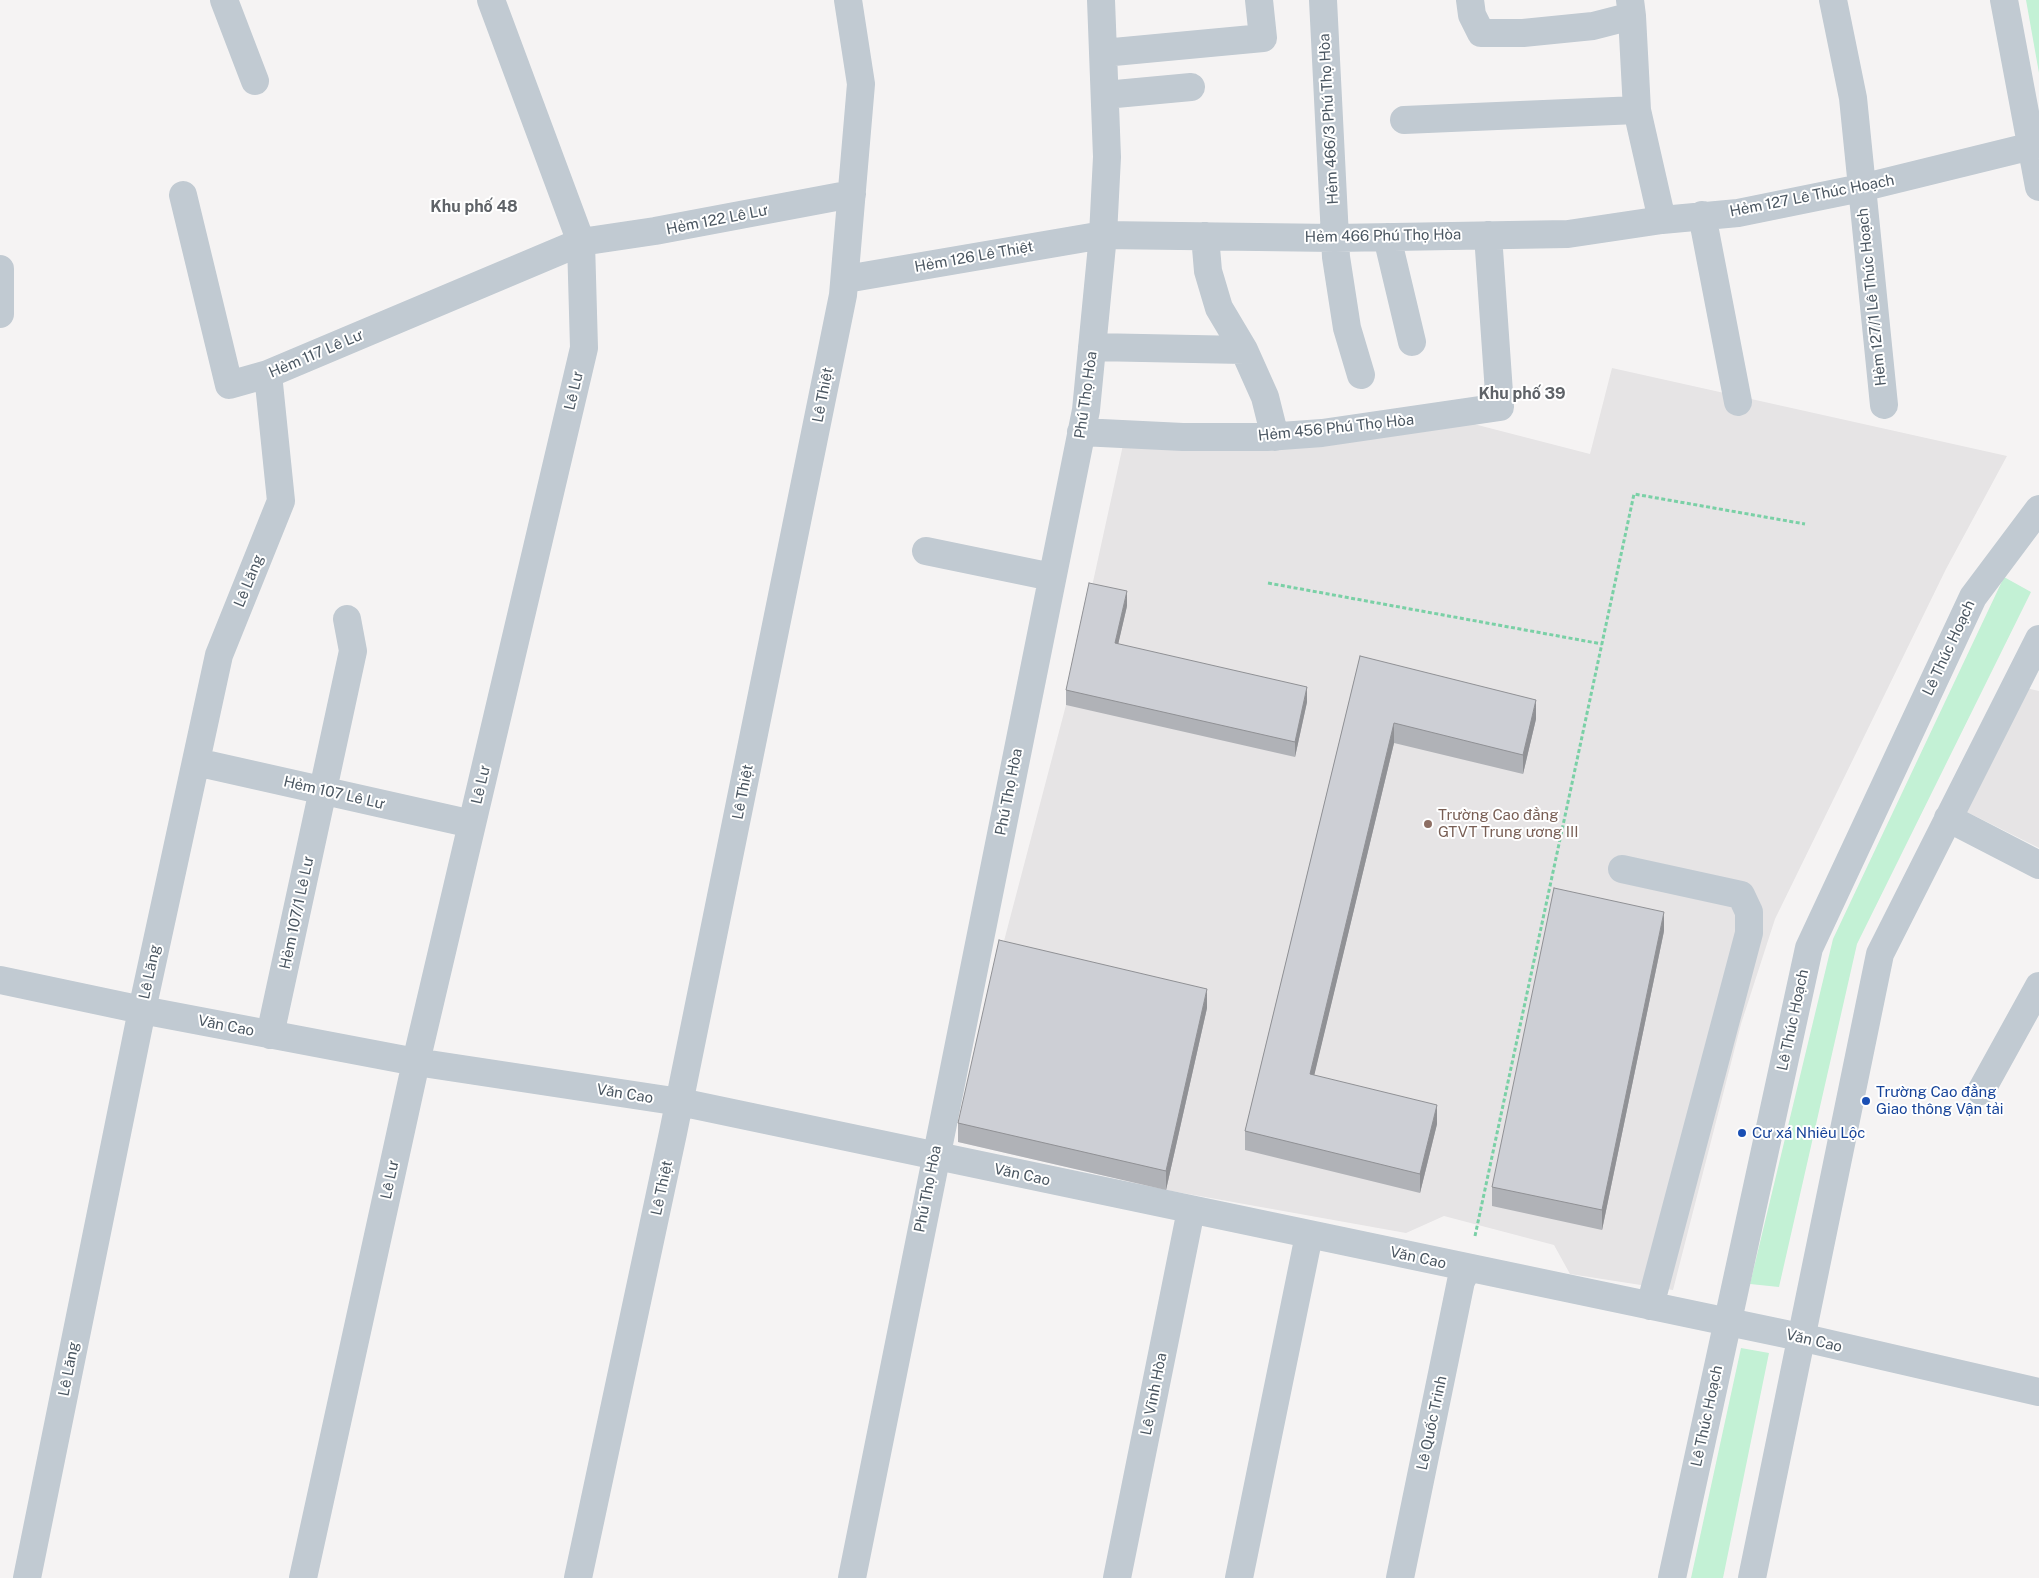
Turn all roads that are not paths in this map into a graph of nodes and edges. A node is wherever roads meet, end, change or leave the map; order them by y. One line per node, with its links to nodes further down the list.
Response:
1 (224, 0): 12 (street)
2 (491, 0): 29 (street, Lê Lư)
3 (848, 0): 20 (street, Lê Thiệt)
4 (1101, 0): 11 (street, Phú Thọ Hòa)
5 (1259, 0): 11 (street)
6 (1323, 0): 28 (street, Hẻm 466/3 Phú Thọ Hòa)
7 (1470, 0): 10 (street)
8 (1833, 0): 19 (street, Hẻm 127/1 Lê Thúc Hoạch)
9 (2004, 0): 17 (street)
10 (1631, 8): 15 (street)
11 (1103, 52): 14 (street, Phú Thọ Hòa)
12 (255, 81)
13 (1191, 86): 14 (street)
14 (1105, 95): 24 (street, Phú Thọ Hòa)
15 (1637, 110): 16 (street); 23 (street)
16 (1404, 120)
17 (2032, 146): 18 (street); 19 (street, Hẻm 127 Lê Thúc Hoạch)
18 (2039, 187)
19 (1861, 188): 22 (street, Hẻm 127 Lê Thúc Hoạch); 39 (street, Hẻm 127/1 Lê Thúc Hoạch)
20 (852, 194): 29 (street, Hẻm 122 Lê Lư); 31 (street, Lê Thiệt)
21 (183, 195): 36 (street, Hẻm 117 Lê Lư)
22 (1702, 216): 23 (street, Hẻm 127 Lê Thúc Hoạch); 38 (street)
23 (1662, 220): 25 (street, Hẻm 466 Phú Thọ Hòa)
24 (1103, 235): 26 (street, Hẻm 466 Phú Thọ Hòa); 31 (street, Hẻm 126 Lê Thiệt); 34 (street, Phú Thọ Hòa)
25 (1488, 235): 27 (street, Hẻm 466 Phú Thọ Hòa); 41 (street, Hẻm 456 Phú Thọ Hòa)
26 (1205, 236): 28 (street, Hẻm 466 Phú Thọ Hòa); 35 (street)
27 (1387, 237): 28 (street, Hẻm 466 Phú Thọ Hòa); 33 (street)
28 (1335, 238): 37 (street, Hẻm 466/3 Phú Thọ Hòa)
29 (582, 242): 36 (street, Hẻm 117 Lê Lư); 50 (street, Lê Lư)
30 (0, 269): 32 (street)
31 (846, 279): 59 (street, Lê Thiệt)
32 (0, 314)
33 (1412, 342)
34 (1092, 347): 35 (street); 40 (street, Phú Thọ Hòa)
35 (1244, 350): 41 (street)
36 (268, 374): 47 (street, Lê Lăng)
37 (1361, 375)
38 (1738, 402)
39 (1884, 405)
40 (1081, 432): 41 (street, Hẻm 456 Phú Thọ Hòa); 44 (street, Phú Thọ Hòa)
41 (1275, 436)
42 (2039, 509): 65 (street, Lê Thúc Hoạch)
43 (926, 551): 44 (street)
44 (1052, 577): 60 (street, Phú Thọ Hòa)
45 (347, 619): 48 (street, Hẻm 107/1 Lê Lư)
46 (2039, 639): 49 (street)
47 (196, 762): 48 (street, Hẻm 107 Lê Lư); 55 (street, Lê Lăng)
48 (323, 790): 50 (street, Hẻm 107 Lê Lư); 56 (street, Hẻm 107/1 Lê Lư)
49 (1948, 818): 51 (street); 66 (street)
50 (472, 824): 57 (street, Lê Lư)
51 (2039, 865)
52 (1622, 869): 64 (street)
53 (0, 980): 55 (street, Văn Cao)
54 (2039, 986): 58 (street)
55 (142, 1010): 56 (street, Văn Cao); 68 (street, Lê Lăng)
56 (270, 1035): 57 (street, Văn Cao)
57 (416, 1062): 59 (street, Văn Cao); 69 (street, Lê Lư)
58 (1982, 1090)
59 (680, 1102): 60 (street, Văn Cao); 70 (street, Lê Thiệt)
60 (935, 1156): 61 (street, Văn Cao); 71 (street, Phú Thọ Hòa)
61 (1191, 1210): 62 (street, Văn Cao); 72 (street, Lê Vĩnh Hòa)
62 (1309, 1235): 63 (street, Văn Cao); 73 (street)
63 (1468, 1268): 64 (street, Văn Cao); 74 (street, Lê Quốc Trinh)
64 (1650, 1306): 65 (street, Văn Cao)
65 (1727, 1322): 66 (street, Văn Cao); 75 (street, Lê Thúc Hoạch)
66 (1800, 1337): 67 (street, Văn Cao); 76 (street)
67 (2039, 1392)
68 (27, 1578)
69 (303, 1578)
70 (578, 1578)
71 (852, 1578)
72 (1117, 1578)
73 (1239, 1578)
74 (1400, 1578)
75 (1672, 1578)
76 (1752, 1578)

